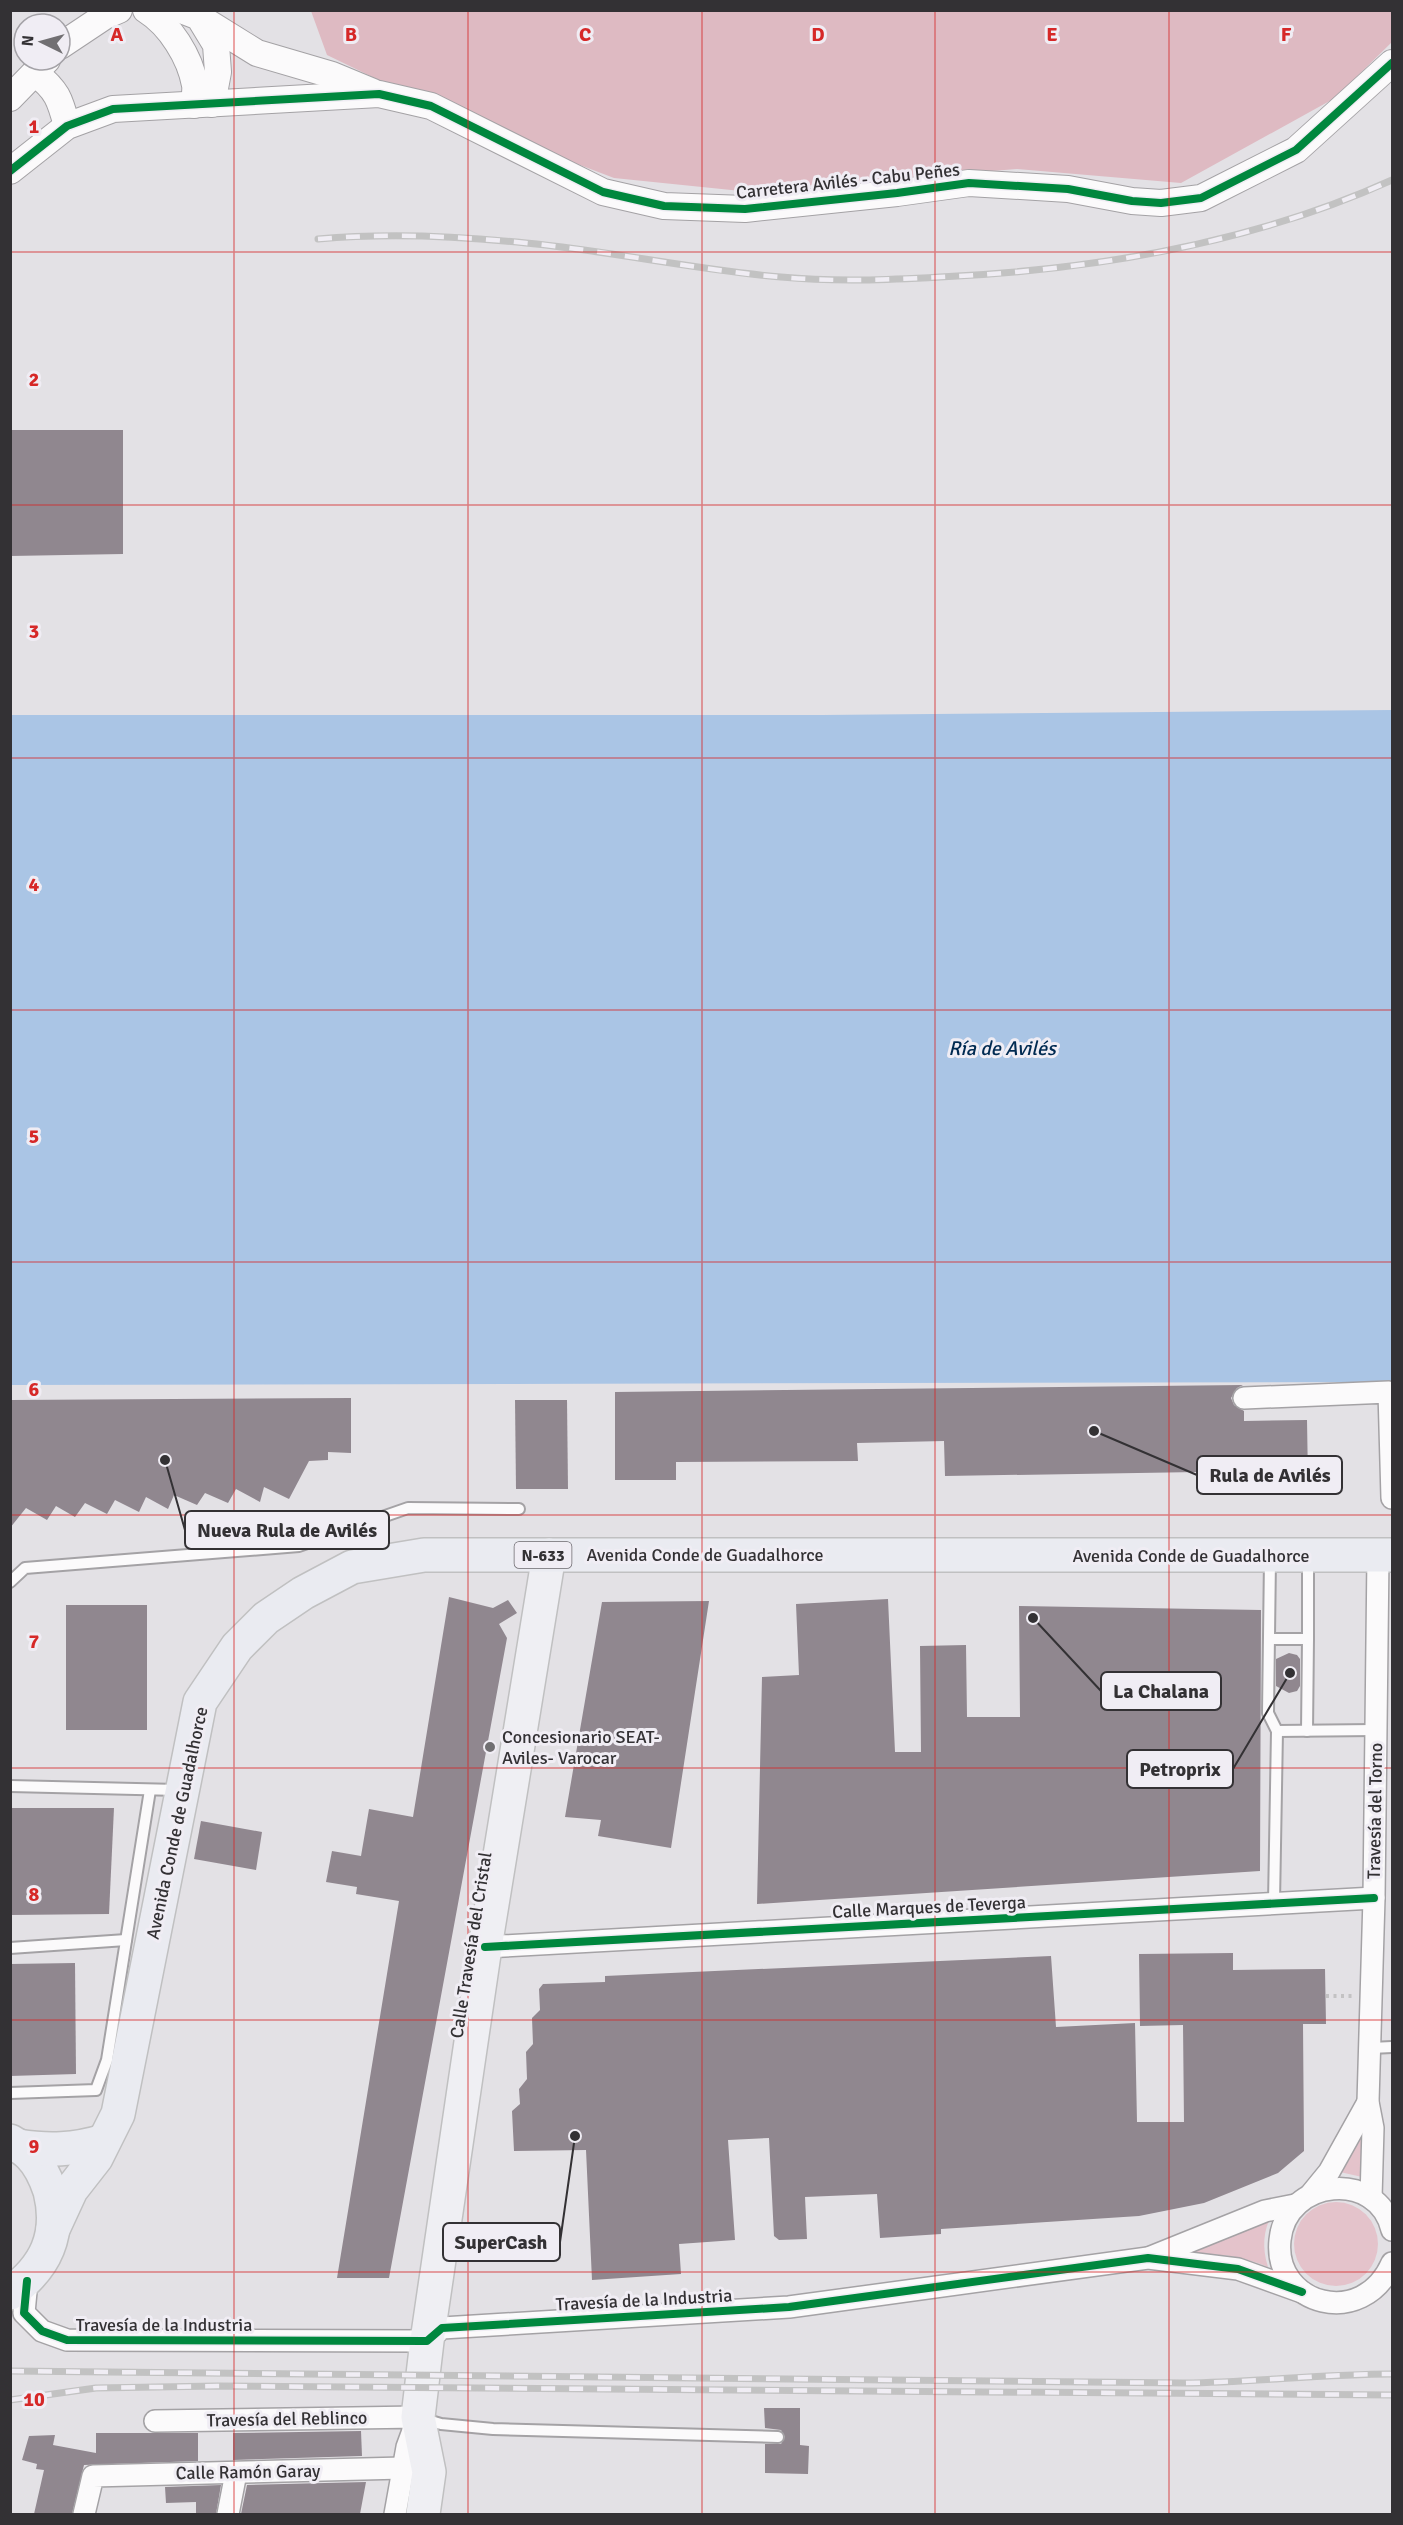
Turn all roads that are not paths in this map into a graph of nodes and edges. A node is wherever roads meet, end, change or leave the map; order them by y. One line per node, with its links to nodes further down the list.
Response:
1 (119, 10): 4 (street)
2 (146, 10): 10 (street)
3 (190, 14): 8 (street); 10 (street)
4 (72, 38)
5 (1392, 63): 8 (street, Carretera Avilés - Cabu Peñes)
6 (35, 72): 9 (street)
7 (44, 72): 11 (street)
8 (379, 94): 10 (street, Carretera Avilés - Cabu Peñes)
9 (10, 98)
10 (203, 104): 11 (street, Carretera Avilés - Cabu Peñes)
11 (67, 126): 12 (street, Carretera Avilés - Cabu Peñes)
12 (10, 171)
13 (1244, 1398): 14 (street)
14 (1392, 1498)
15 (519, 1509): 20 (lane)
16 (549, 1554): 18 (highway, Avenida Conde de Guadalhorce / N-633); 27 (highway, Avenida Conde de Guadalhorce / N-633); 31 (main road, Calle Travesía del Cristal)
17 (1385, 1555): 19 (highway, Avenida Conde de Guadalhorce / N-633); 23 (street, Travesía del Torno)
18 (1270, 1556): 19 (highway, Avenida Conde de Guadalhorce / N-633); 21 (lane)
19 (1308, 1556): 22 (lane)
20 (10, 1582)
21 (1269, 1639): 22 (lane); 24 (lane)
22 (1308, 1639): 25 (lane)
23 (1375, 1730): 25 (lane); 28 (street, Travesía del Torno)
24 (1277, 1731): 25 (lane); 29 (lane)
25 (1307, 1731)
26 (10, 1786): 27 (lane)
27 (166, 1790): 30 (lane, Avenida Conde de Guadalhorce); 37 (highway, Avenida Conde de Guadalhorce / N-633)
28 (1374, 1898): 29 (street, Calle Marques de Teverga); 34 (street, Travesía del Torno)
29 (1274, 1903): 31 (street, Calle Marques de Teverga)
30 (126, 1940): 32 (lane); 35 (lane, Avenida Conde de Guadalhorce)
31 (485, 1947): 47 (main road, Calle Travesía del Cristal)
32 (10, 1948)
33 (1392, 2047): 34 (lane)
34 (1371, 2048): 36 (street, Travesía del Torno)
35 (10, 2093)
36 (1368, 2102): 39 (street, Travesía del Torno); 40 (street, Travesía del Torno)
37 (104, 2141): 38 (highway); 41 (highway, Avenida Conde de Guadalhorce)
38 (14, 2144): 41 (highway, Travesía de la Industria)
39 (1303, 2200): 40 (street, Travesía de la Industria); 43 (street, Travesía de la Industria); 46 (street)
40 (1382, 2209): 42 (street)
41 (52, 2229): 45 (highway, Travesía de la Industria)
42 (1392, 2230)
43 (1148, 2258): 46 (street, Travesía de la Industria); 47 (street, Travesía de la Industria)
44 (1390, 2273): 46 (street, Travesía de la Industria)
45 (19, 2287): 47 (street, Travesía de la Industria)
46 (1302, 2292)
47 (427, 2341): 48 (main road, Calle Travesía del Cristal)
48 (418, 2417): 49 (street, Travesía del Reblinco); 50 (lane); 51 (main road, Calle Travesía del Cristal)
49 (155, 2421)
50 (778, 2437)
51 (416, 2470): 52 (street, Calle Ramón Garay); 55 (street); 56 (main road, Calle Travesía del Cristal)
52 (236, 2473): 53 (street, Calle Ramón Garay); 54 (street)
53 (84, 2514)
54 (228, 2514)
55 (395, 2514)
56 (423, 2514)

